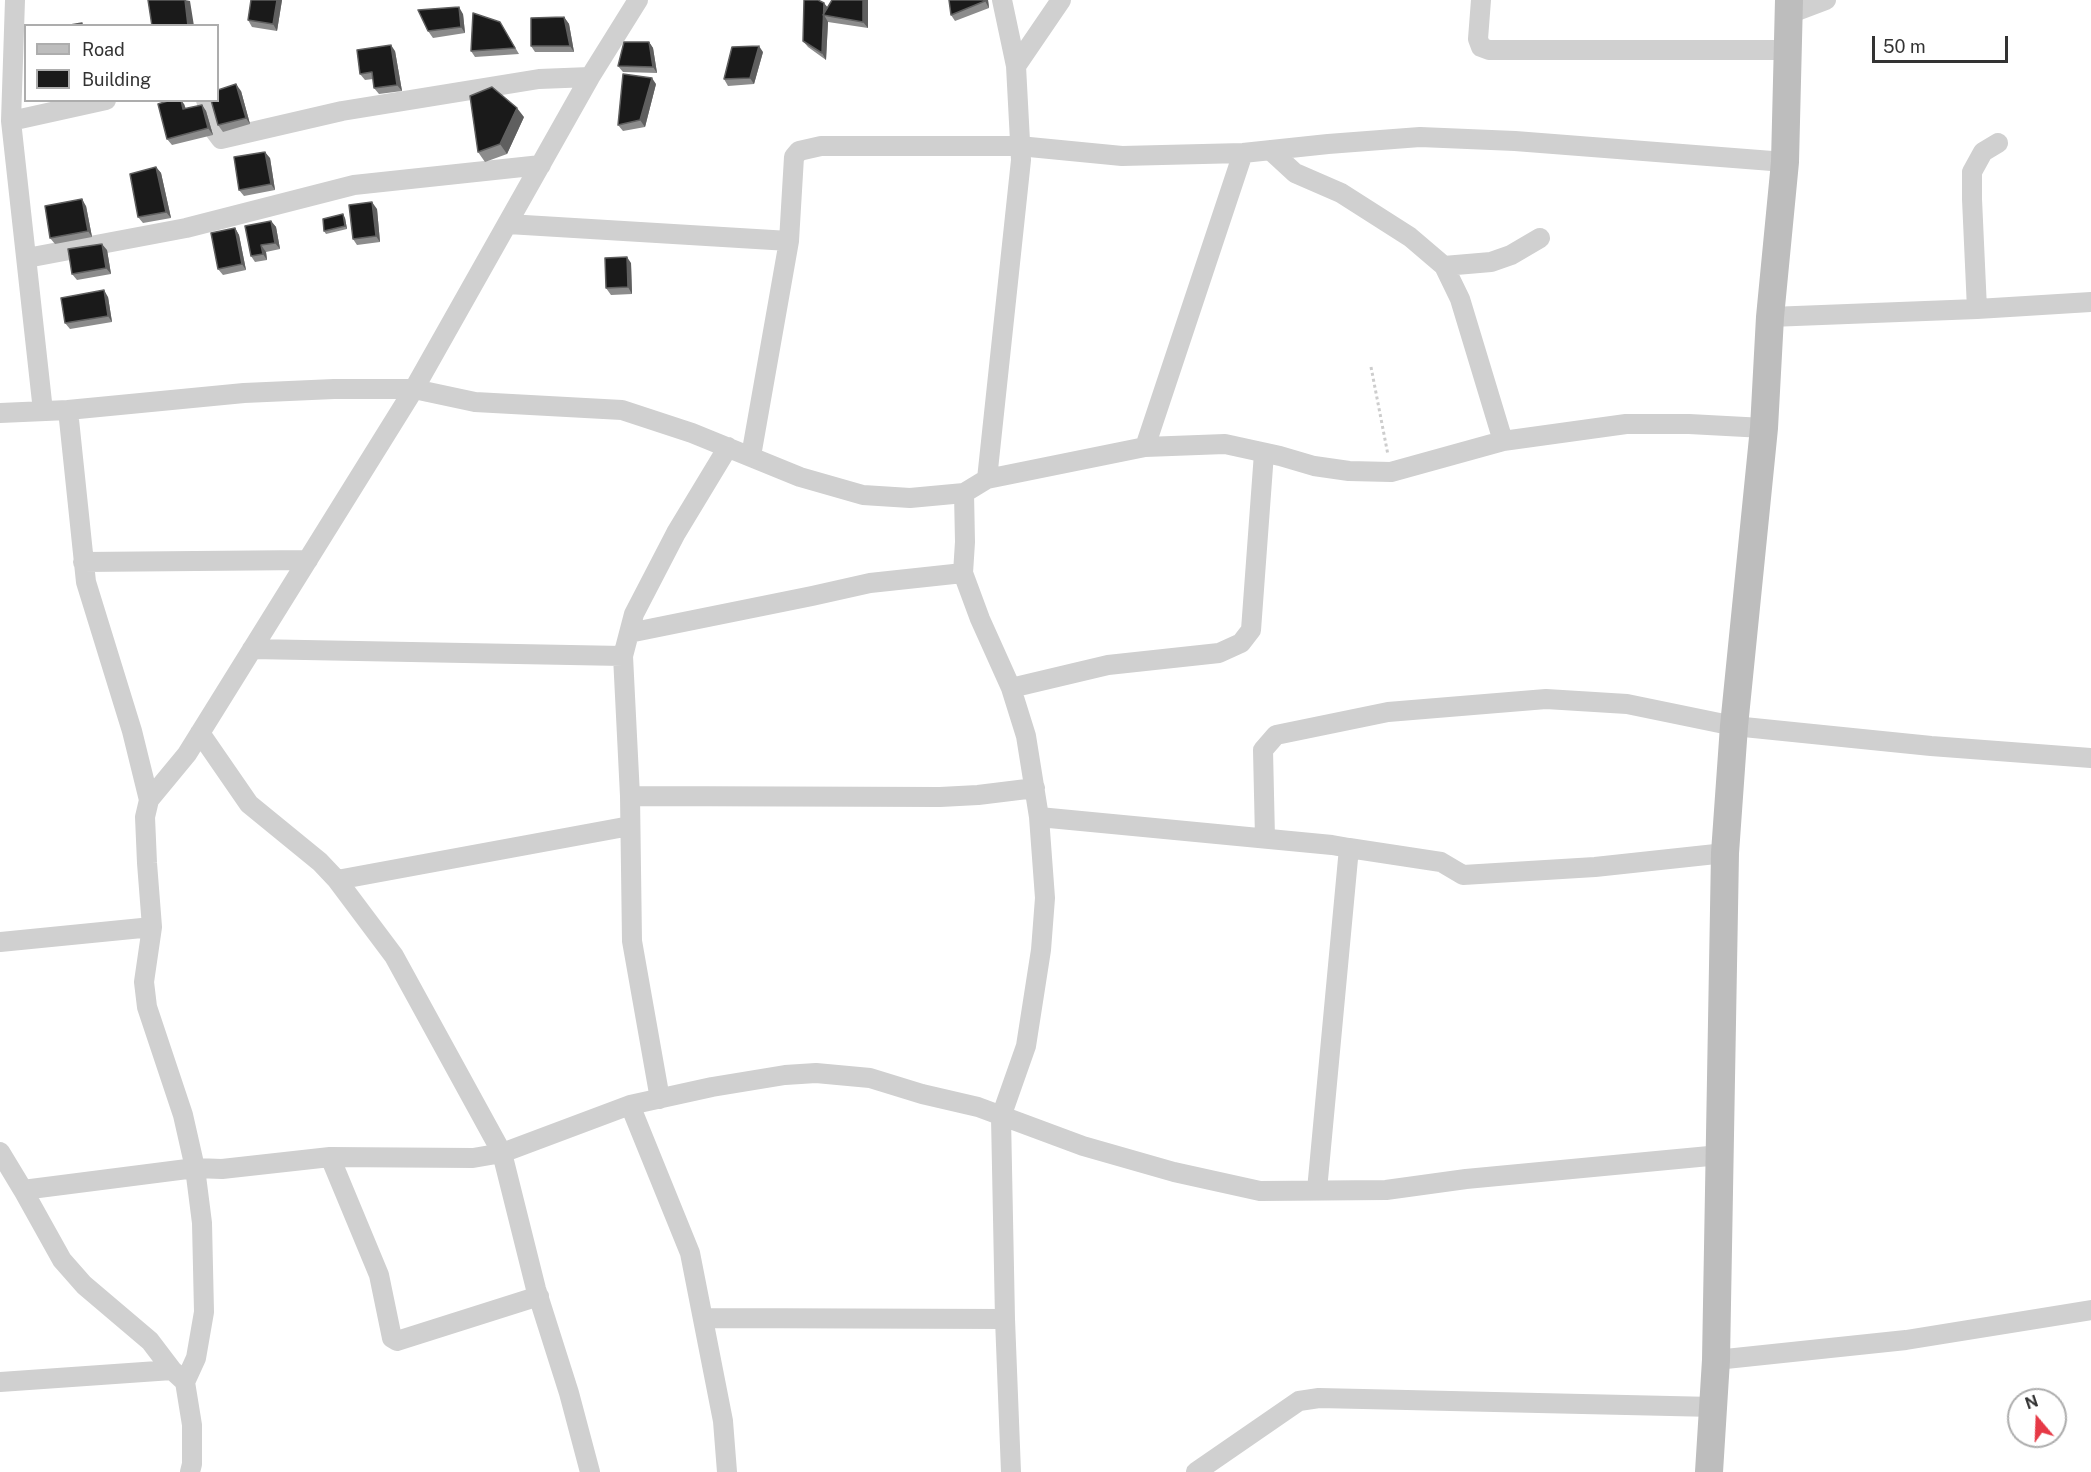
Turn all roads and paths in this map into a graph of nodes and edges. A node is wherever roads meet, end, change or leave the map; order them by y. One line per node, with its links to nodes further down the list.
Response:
1 (15, 0): 13 (street)
2 (638, 0): 10 (street)
3 (1002, 0): 9 (street)
4 (1061, 0): 9 (street)
5 (1481, 0): 8 (street)
6 (1826, 0): 7 (street)
7 (1789, 7): 8 (street)
8 (1788, 50): 18 (street)
9 (1016, 66): 15 (street)
10 (590, 77): 12 (street); 19 (street)
11 (97, 102): 13 (street)
12 (207, 102)
13 (11, 121): 23 (street)
14 (1998, 143): 26 (street)
15 (1019, 146): 17 (street); 22 (street); 40 (street)
16 (1270, 150): 17 (street); 18 (street); 24 (street)
17 (1242, 153): 36 (street)
18 (1785, 162): 27 (street)
19 (542, 165): 20 (street); 23 (street)
20 (508, 224): 22 (street); 29 (street)
21 (1539, 238): 24 (street)
22 (789, 241): 38 (street)
23 (27, 258): 31 (street)
24 (1444, 266): 34 (street)
25 (2091, 302): 26 (street)
26 (1977, 309): 27 (street)
27 (1770, 316): 33 (street)
28 (1371, 367): 39 (path)
29 (414, 389): 30 (street); 35 (street); 42 (street)
30 (68, 410): 31 (street); 43 (street)
31 (43, 411): 32 (street)
32 (0, 413)
33 (1764, 428): 34 (street); 49 (street)
34 (1503, 441): 39 (street)
35 (728, 447): 38 (street); 45 (street)
36 (1145, 447): 37 (street); 40 (street)
37 (1264, 453): 39 (street); 48 (street)
38 (751, 456): 41 (street)
39 (1391, 472)
40 (987, 479): 41 (street)
41 (964, 493): 44 (street)
42 (308, 560): 43 (street); 46 (street)
43 (83, 562): 54 (street)
44 (963, 573): 45 (street); 48 (street)
45 (629, 633): 47 (street)
46 (252, 649): 47 (street); 50 (street)
47 (623, 656): 53 (street)
48 (1011, 688): 52 (street)
49 (1734, 726): 51 (street); 57 (street); 59 (street)
50 (200, 733): 54 (street); 60 (street)
51 (2091, 758)
52 (1035, 788): 53 (street); 55 (street)
53 (630, 796): 56 (street)
54 (149, 800): 61 (street)
55 (1039, 817): 57 (street); 65 (street)
56 (630, 826): 60 (street); 63 (street)
57 (1265, 838): 58 (street)
58 (1349, 848): 59 (street); 72 (street)
59 (1725, 853): 68 (street)
60 (337, 880): 67 (street)
61 (152, 927): 62 (street); 70 (street)
62 (0, 942)
63 (660, 1099): 64 (street); 65 (street)
64 (630, 1105): 67 (street); 75 (street)
65 (1001, 1117): 72 (street); 76 (street)
66 (0, 1152): 71 (street)
67 (502, 1153): 69 (street); 73 (street)
68 (1720, 1155): 72 (street); 77 (street)
69 (330, 1157): 70 (street); 73 (street)
70 (195, 1168): 71 (street); 78 (street)
71 (22, 1190): 78 (street)
72 (1317, 1190)
73 (539, 1296): 82 (street)
74 (2091, 1310): 77 (street)
75 (704, 1318): 76 (street); 83 (street)
76 (1005, 1319): 84 (street)
77 (1716, 1360): 80 (street)
78 (178, 1376): 79 (street); 81 (street)
79 (0, 1382)
80 (1714, 1407): 85 (street); 86 (street)
81 (193, 1469)
82 (590, 1472)
83 (727, 1472)
84 (1011, 1472)
85 (1196, 1472)
86 (1709, 1472)

